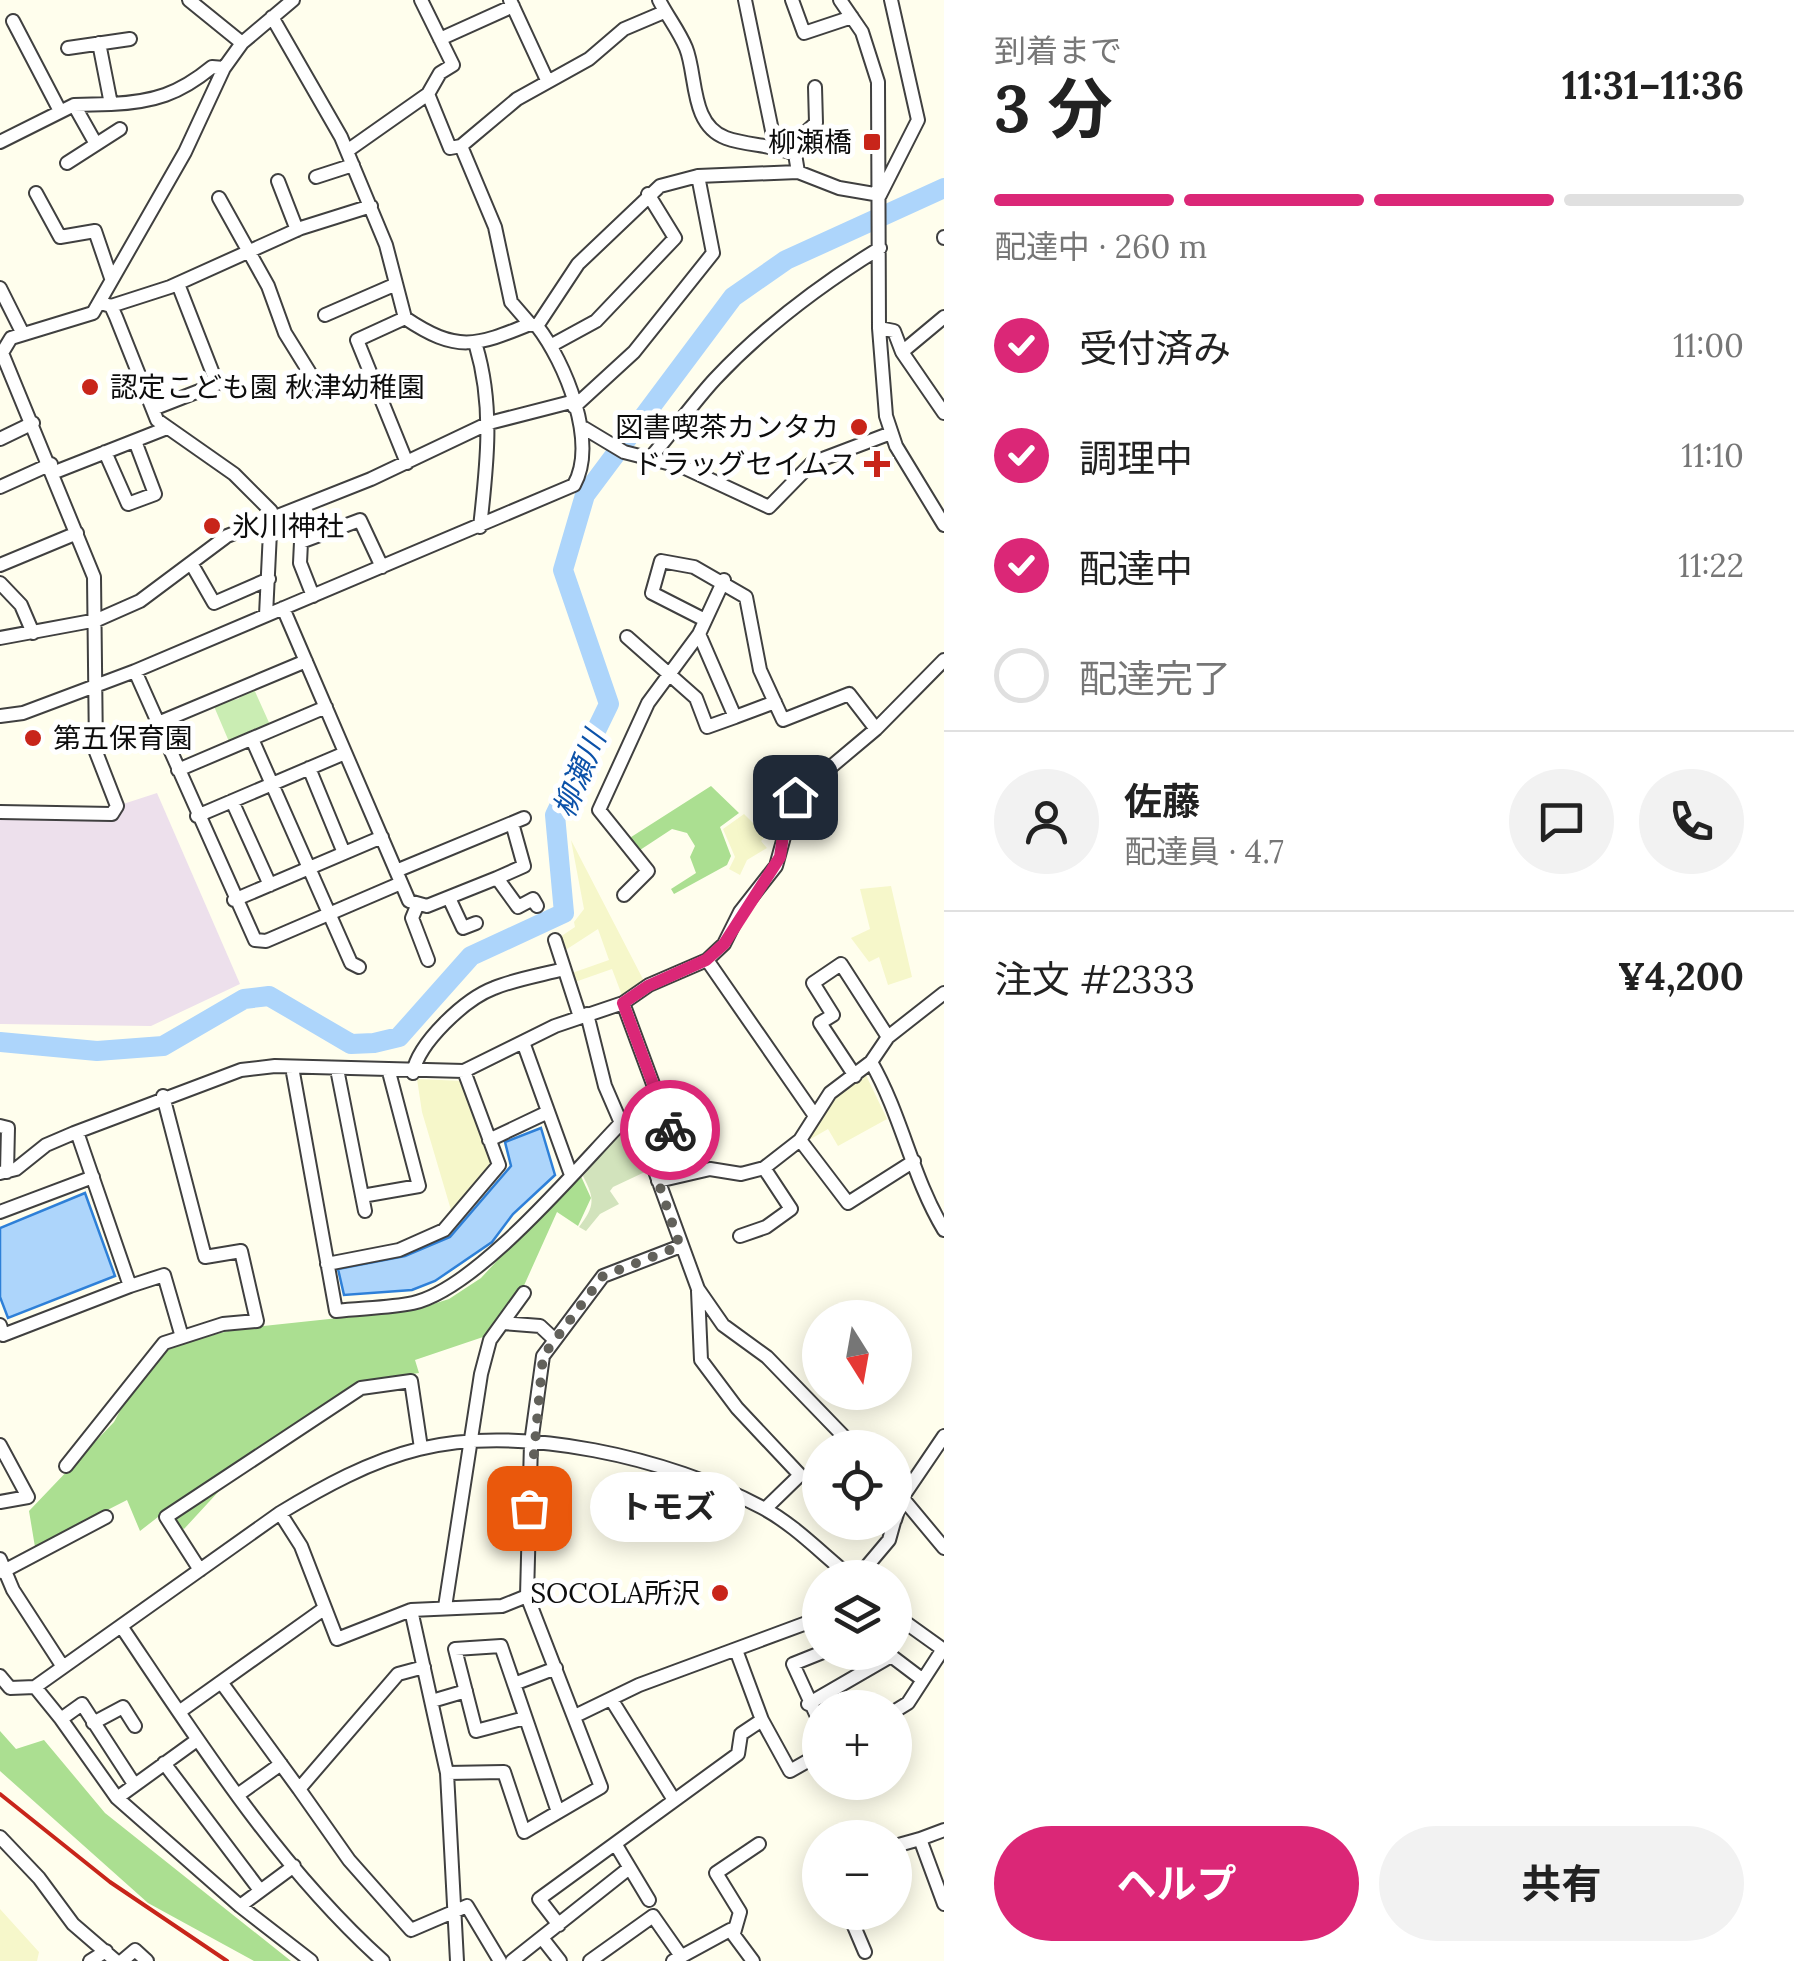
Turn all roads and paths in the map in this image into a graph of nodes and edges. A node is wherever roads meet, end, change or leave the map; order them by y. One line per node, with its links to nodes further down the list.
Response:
1 (189, 0): 16 (street)
2 (293, 0): 11 (street)
3 (421, 0): 14 (street)
4 (745, 0): 29 (street)
5 (792, 0): 10 (street)
6 (840, 0): 10 (street)
7 (891, 0): 38 (street)
8 (511, 3): 14 (street); 19 (street)
9 (662, 6): 19 (street); 29 (street)
10 (852, 16): 38 (street)
11 (272, 17): 16 (street); 30 (street)
12 (13, 20): 24 (street)
13 (130, 39): 15 (street)
14 (440, 39): 21 (street)
15 (99, 43): 17 (street); 22 (street)
16 (242, 43): 18 (street)
17 (68, 48)
18 (224, 68): 22 (street); 44 (street)
19 (547, 80): 28 (street)
20 (814, 87): 29 (street)
21 (428, 94): 28 (street); 30 (street)
22 (112, 104): 23 (street)
23 (74, 105): 24 (street); 27 (street)
24 (60, 111): 26 (street)
25 (120, 128): 27 (street)
26 (0, 142)
27 (96, 144): 31 (street)
28 (461, 146): 52 (street)
29 (780, 148): 32 (street)
30 (350, 158): 34 (street); 40 (street)
31 (67, 163)
32 (798, 172): 33 (street); 38 (street)
33 (698, 176): 37 (street); 61 (street)
34 (316, 177)
35 (278, 180): 41 (street)
36 (36, 193): 44 (street)
37 (648, 194): 52 (street); 56 (street)
38 (880, 196): 42 (street)
39 (220, 198): 43 (street)
40 (371, 206): 41 (street); 46 (street)
41 (298, 230): 43 (street)
42 (880, 246): 53 (street); 72 (street)
43 (246, 252): 45 (street); 60 (street)
44 (110, 278): 48 (street)
45 (178, 284): 48 (street); 62 (street)
46 (394, 286): 49 (street); 51 (street)
47 (0, 288): 54 (street)
48 (106, 304): 54 (street); 62 (street)
49 (326, 316)
50 (944, 317): 58 (street)
51 (405, 318): 57 (street); 73 (street)
52 (533, 325): 56 (street); 57 (street)
53 (879, 328): 58 (street); 68 (street)
54 (23, 334): 55 (street)
55 (3, 342): 59 (street)
56 (552, 345): 61 (street)
57 (476, 346): 64 (street)
58 (902, 352): 63 (street)
59 (2, 364): 65 (street)
60 (320, 391)
61 (572, 404): 64 (street); 67 (street)
62 (153, 408): 66 (street)
63 (944, 413)
64 (489, 422): 73 (street); 78 (street)
65 (34, 423): 69 (street); 74 (street)
66 (167, 428): 70 (street); 76 (street)
67 (584, 428): 72 (street); 78 (street)
68 (891, 433): 72 (street); 77 (street)
69 (0, 439)
70 (134, 441): 71 (street); 71 (street)
71 (105, 452): 74 (street)
72 (650, 458)
73 (406, 462): 76 (street)
74 (53, 468): 75 (street); 79 (street)
75 (0, 487)
76 (274, 520): 80 (street); 83 (street)
77 (944, 525)
78 (480, 527): 82 (street)
79 (77, 534): 81 (street); 89 (street)
80 (191, 563): 83 (street); 89 (street)
81 (0, 566)
82 (382, 567): 86 (street); 86 (street)
83 (270, 579): 88 (street)
84 (724, 580): 90 (street); 90 (street); 99 (street)
85 (0, 582): 91 (street)
86 (313, 596): 87 (street)
87 (283, 608): 88 (street); 95 (street)
88 (266, 615): 96 (street)
89 (97, 620): 91 (street); 98 (street)
90 (702, 627): 97 (street); 102 (street)
91 (33, 633): 93 (street)
92 (627, 637): 97 (street)
93 (0, 638)
94 (944, 660): 104 (street)
95 (306, 661): 100 (street); 103 (street)
96 (135, 671): 98 (street); 103 (street)
97 (670, 675): 102 (street); 119 (street)
98 (98, 685): 101 (street); 111 (street)
99 (775, 702): 102 (street); 104 (street)
100 (326, 707): 105 (street); 106 (street)
101 (0, 716)
102 (736, 718)
103 (158, 723): 108 (street)
104 (876, 730): 128 (street)
105 (252, 739): 108 (street); 109 (street)
106 (345, 753): 107 (street); 113 (street)
107 (309, 768): 109 (street); 114 (street)
108 (178, 770): 112 (street)
109 (272, 784): 110 (street); 115 (street)
110 (232, 801): 112 (street); 118 (street)
111 (0, 812)
112 (197, 816): 121 (street)
113 (382, 837): 114 (street); 116 (street)
114 (344, 853): 115 (street)
115 (308, 868): 118 (street); 124 (street)
116 (399, 877): 117 (street); 122 (street); 124 (street)
117 (497, 878): 120 (street); 123 (street)
118 (270, 885): 121 (street)
119 (624, 895)
120 (449, 898): 122 (street); 125 (street)
121 (234, 900): 124 (street)
122 (417, 906): 127 (street)
123 (537, 906)
124 (328, 914): 129 (street)
125 (476, 923)
126 (555, 940): 130 (street)
127 (428, 960)
128 (706, 960): 132 (street); 145 (street)
129 (358, 967)
130 (564, 969): 133 (street); 141 (street)
131 (944, 993): 134 (street)
132 (623, 1003): 133 (street); 151 (street)
133 (583, 1015): 135 (street); 146 (street)
134 (888, 1036): 136 (street); 142 (street)
135 (523, 1042): 139 (street); 144 (street)
136 (871, 1062): 142 (street); 152 (street)
137 (292, 1067): 138 (street); 143 (street); 164 (street)
138 (337, 1069): 140 (street); 158 (street)
139 (464, 1071): 141 (street); 149 (street)
140 (389, 1072): 141 (street); 158 (street)
141 (413, 1073)
142 (855, 1076): 145 (street)
143 (163, 1096): 148 (street); 170 (street)
144 (548, 1112): 149 (street); 155 (street)
145 (813, 1113): 150 (street)
146 (621, 1123): 151 (street); 155 (street)
147 (0, 1126): 154 (street)
148 (77, 1132): 154 (street); 156 (street)
149 (489, 1140): 164 (street)
150 (800, 1140): 152 (street); 153 (street)
151 (648, 1152): 157 (street)
152 (914, 1161): 161 (street)
153 (764, 1168): 157 (street); 162 (street)
154 (4, 1173)
155 (571, 1175): 164 (street)
156 (93, 1177): 160 (street); 165 (street)
157 (658, 1181): 163 (street)
158 (362, 1196): 159 (street)
159 (365, 1211)
160 (0, 1212)
161 (944, 1229)
162 (740, 1236)
163 (680, 1246): 166 (street); 171 (street)
164 (327, 1264)
165 (130, 1286): 169 (street); 170 (street)
166 (698, 1289): 172 (street); 182 (street)
167 (524, 1293): 168 (street)
168 (503, 1322): 171 (street); 174 (street)
169 (0, 1325)
170 (182, 1336): 179 (street)
171 (555, 1340): 175 (street)
172 (838, 1430)
173 (944, 1436): 178 (street)
174 (469, 1443): 175 (street); 177 (street); 193 (street)
175 (532, 1443): 182 (street); 192 (street)
176 (0, 1444): 181 (street)
177 (420, 1448): 184 (street); 191 (street)
178 (939, 1452): 180 (street)
179 (66, 1466)
180 (912, 1480)
181 (0, 1502)
182 (765, 1509): 188 (street)
183 (912, 1510): 187 (street)
184 (280, 1514): 191 (street); 194 (street)
185 (106, 1518): 190 (street)
186 (889, 1540): 189 (street)
187 (944, 1548)
188 (832, 1560)
189 (871, 1560)
190 (2, 1567): 203 (street)
191 (200, 1570): 197 (street)
192 (527, 1596): 193 (street); 204 (street)
193 (446, 1607): 195 (street)
194 (326, 1608): 195 (street); 209 (street)
195 (411, 1610): 202 (street)
196 (802, 1625): 199 (street)
197 (122, 1626): 203 (street); 218 (street)
198 (912, 1627): 200 (street)
199 (736, 1650): 216 (street); 222 (street)
200 (944, 1650): 208 (street)
201 (802, 1660): 212 (street)
202 (424, 1667): 217 (street); 231 (street)
203 (62, 1668): 211 (street)
204 (556, 1668): 210 (street); 219 (street)
205 (862, 1670): 213 (street)
206 (910, 1670): 208 (street)
207 (0, 1676): 211 (street)
208 (923, 1680): 215 (street)
209 (221, 1682): 218 (street); 227 (street)
210 (514, 1684): 214 (street); 220 (street)
211 (35, 1687): 221 (street)
212 (803, 1690)
213 (830, 1690)
214 (466, 1691): 217 (street); 220 (street)
215 (912, 1697)
216 (611, 1698): 219 (street); 234 (street)
217 (432, 1700): 229 (street)
218 (179, 1712): 225 (street)
219 (574, 1716): 235 (street)
220 (525, 1718): 235 (street)
221 (60, 1719): 223 (street); 233 (street)
222 (762, 1720): 228 (street); 234 (street)
223 (93, 1723): 224 (street); 230 (street)
224 (135, 1726)
225 (197, 1740): 226 (street); 232 (street)
226 (164, 1764): 230 (street); 244 (street)
227 (281, 1764): 231 (street); 232 (street)
228 (802, 1764)
229 (447, 1773): 235 (street); 248 (street)
230 (134, 1784): 233 (street)
231 (299, 1789): 248 (street)
232 (239, 1794): 242 (street)
233 (117, 1798): 247 (street)
234 (674, 1800): 241 (street)
235 (558, 1812)
236 (944, 1830): 238 (street)
237 (0, 1837): 254 (street)
238 (920, 1840): 239 (street); 246 (street)
239 (912, 1842)
240 (759, 1844): 251 (street)
241 (616, 1845): 243 (street); 249 (street)
242 (294, 1866): 244 (street); 259 (street)
243 (628, 1869): 245 (street); 249 (street)
244 (258, 1889): 247 (street)
245 (649, 1900)
246 (944, 1904)
247 (240, 1906): 258 (street)
248 (454, 1912): 260 (street); 261 (street)
249 (559, 1924): 252 (street)
250 (856, 1930): 253 (street)
251 (734, 1933): 255 (street); 265 (street)
252 (542, 1938): 262 (street); 263 (street)
253 (865, 1952)
254 (115, 1958): 256 (street); 257 (street)
255 (677, 1958): 264 (street)
256 (90, 1961)
257 (147, 1961)
258 (311, 1961)
259 (383, 1961)
260 (457, 1961)
261 (500, 1961)
262 (512, 1961)
263 (560, 1961)
264 (590, 1961)
265 (753, 1961)

